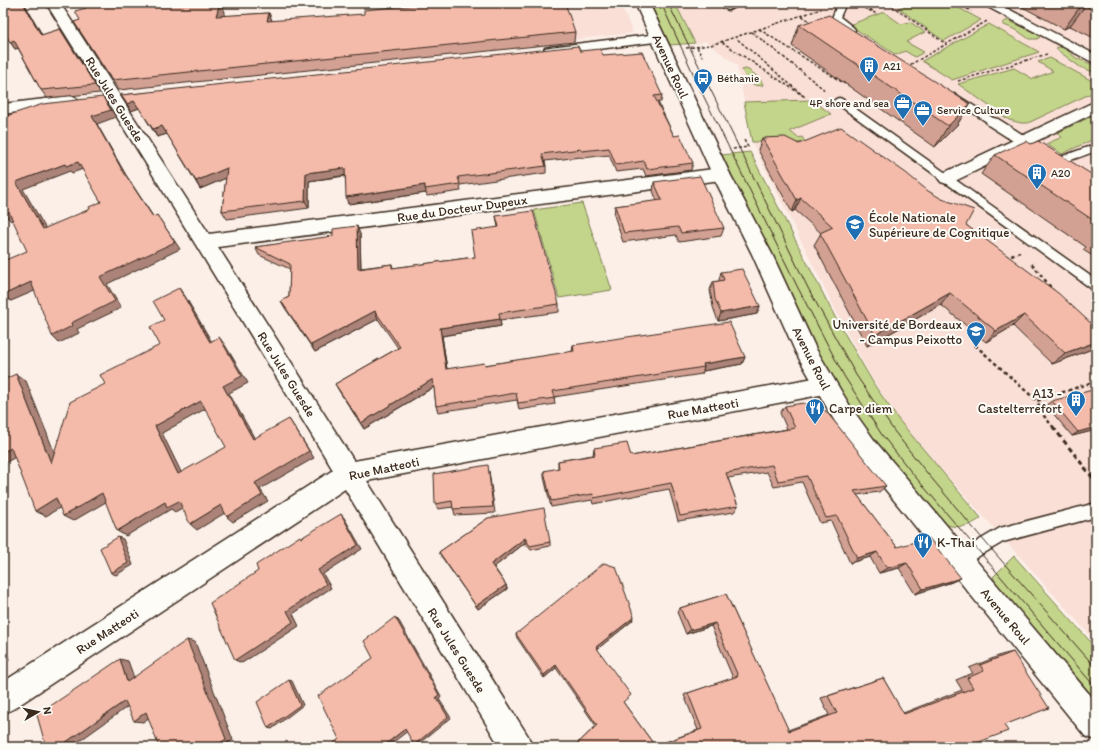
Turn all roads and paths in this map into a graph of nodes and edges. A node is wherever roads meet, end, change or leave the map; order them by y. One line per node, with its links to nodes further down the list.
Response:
1 (53, 3): 25 (street, Rue Jules Guesde)
2 (642, 3): 15 (street, Avenue Roul)
3 (742, 3): 9 (lane)
4 (853, 3): 5 (path)
5 (863, 3)
6 (888, 3): 18 (path)
7 (988, 3): 16 (street)
8 (836, 4): 11 (path); 13 (lane)
9 (728, 8)
10 (989, 20): 18 (path)
11 (759, 29): 12 (path); 23 (path)
12 (751, 32): 14 (path); 26 (path)
13 (858, 34)
14 (736, 37): 17 (path); 17 (path)
15 (658, 38): 19 (street); 34 (street, Avenue Roul)
16 (1060, 41): 21 (street); 24 (path)
17 (722, 42): 20 (path)
18 (946, 44): 22 (path)
19 (536, 52)
20 (702, 57)
21 (1096, 60)
22 (902, 70)
23 (846, 85)
24 (940, 87): 29 (lane)
25 (106, 97): 28 (street); 36 (street, Rue Jules Guesde)
26 (839, 100): 35 (lane)
27 (1096, 106): 30 (street)
28 (3, 109)
29 (993, 122): 30 (street)
30 (1021, 142): 32 (street); 35 (street)
31 (1096, 146): 32 (lane)
32 (1042, 158): 33 (street)
33 (1066, 173)
34 (721, 174): 36 (street, Rue du Docteur Dupeux); 44 (street, Avenue Roul)
35 (947, 178): 40 (lane)
36 (204, 242): 46 (street, Rue Jules Guesde)
37 (1022, 251): 38 (path)
38 (1004, 257)
39 (1032, 263): 41 (path)
40 (1096, 286)
41 (1055, 293)
42 (975, 345): 45 (path)
43 (1096, 381): 45 (path)
44 (825, 385): 46 (street, Rue Matteoti); 49 (street, Avenue Roul)
45 (1036, 401): 47 (path)
46 (349, 474): 50 (street, Rue Matteoti); 52 (street, Rue Jules Guesde)
47 (1096, 482)
48 (1096, 510): 49 (lane)
49 (959, 560): 51 (street, Avenue Roul)
50 (3, 699)
51 (1096, 725)
52 (517, 747)

